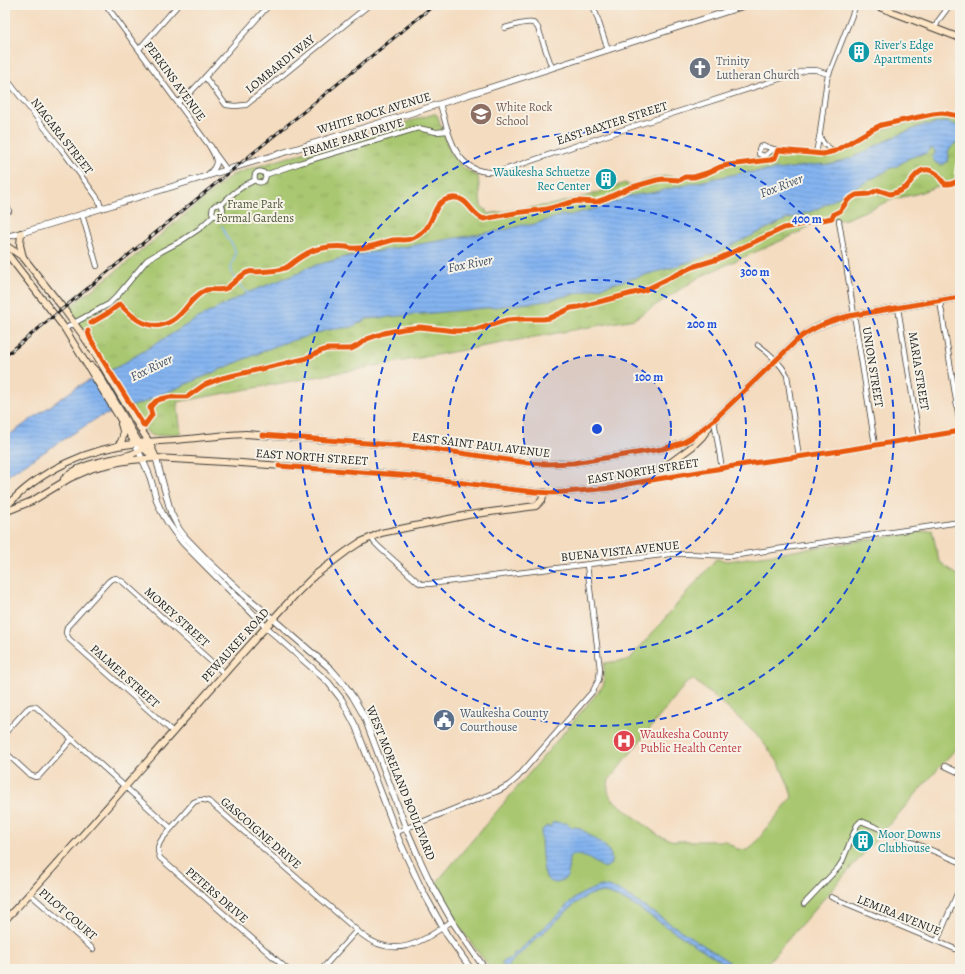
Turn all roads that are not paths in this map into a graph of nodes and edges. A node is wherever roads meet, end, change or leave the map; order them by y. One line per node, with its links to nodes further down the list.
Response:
1 (106, 5): 13 (street, PERKINS AVENUE)
2 (178, 5): 13 (street)
3 (269, 5): 18 (street)
4 (369, 5): 18 (street, LOMBARDI WAY)
5 (593, 5): 14 (street)
6 (748, 5): 14 (street, WHITE ROCK AVENUE)
7 (856, 5): 16 (street)
8 (874, 5): 11 (main road)
9 (950, 5): 11 (street)
10 (505, 28): 15 (street)
11 (936, 28): 12 (main road)
12 (960, 38)
13 (139, 49): 19 (street, PERKINS AVENUE)
14 (608, 50): 15 (street, WHITE ROCK AVENUE)
15 (552, 68): 20 (street, WHITE ROCK AVENUE)
16 (828, 74): 22 (street, EAST BAXTER STREET); 23 (street)
17 (5, 77): 33 (street, NIAGARA STREET)
18 (205, 78): 19 (street)
19 (178, 102): 24 (street, PERKINS AVENUE)
20 (440, 104): 22 (street, EAST BAXTER STREET); 28 (street, WHITE ROCK AVENUE)
21 (960, 116): 26 (street)
22 (448, 130): 29 (street, FRAME PARK DRIVE)
23 (820, 133): 26 (street); 27 (street)
24 (210, 146): 28 (street, PERKINS AVENUE); 30 (street)
25 (773, 149): 27 (street)
26 (835, 151): 27 (street)
27 (816, 153)
28 (227, 170): 30 (street, WHITE ROCK AVENUE)
29 (266, 175): 31 (street, FRAME PARK DRIVE); 31 (street, FRAME PARK DRIVE)
30 (206, 176): 33 (street, WHITE ROCK AVENUE)
31 (255, 180): 49 (street, FRAME PARK DRIVE)
32 (5, 202): 34 (street)
33 (101, 208): 35 (street, WHITE ROCK AVENUE)
34 (9, 211)
35 (82, 214): 37 (street, WHITE ROCK AVENUE); 42 (street)
36 (840, 221): 48 (street, UNION STREET)
37 (20, 233): 38 (street, WHITE ROCK AVENUE); 41 (main road)
38 (5, 237)
39 (5, 245): 41 (main road, WEST MORELAND BOULEVARD)
40 (5, 251): 44 (main road)
41 (22, 257): 43 (main road, WEST MORELAND BOULEVARD)
42 (97, 266)
43 (44, 284): 44 (main road); 49 (main road, WEST MORELAND BOULEVARD)
44 (36, 290): 50 (main road)
45 (960, 297): 46 (main road, EAST SAINT PAUL AVENUE)
46 (940, 301): 47 (main road, EAST SAINT PAUL AVENUE); 55 (street)
47 (898, 308): 48 (main road, EAST SAINT PAUL AVENUE); 57 (street, MARIA STREET)
48 (855, 315): 52 (main road, EAST SAINT PAUL AVENUE); 60 (street, UNION STREET)
49 (74, 323): 50 (street, FRAME PARK DRIVE); 58 (main road, WEST MORELAND BOULEVARD)
50 (65, 330): 53 (main road)
51 (758, 345): 52 (street)
52 (776, 360): 54 (main road, EAST SAINT PAUL AVENUE); 63 (street)
53 (122, 417): 59 (main road); 61 (main road)
54 (714, 420): 58 (main road, EAST SAINT PAUL AVENUE); 66 (street); 67 (main road, EAST NORTH STREET)
55 (960, 425)
56 (960, 431): 57 (street, EAST NORTH STREET)
57 (919, 437): 60 (street, EAST NORTH STREET)
58 (149, 442): 59 (main road, EAST SAINT PAUL AVENUE); 62 (main road); 64 (main road, WEST MORELAND BOULEVARD)
59 (137, 443): 61 (main road); 62 (main road)
60 (875, 445): 63 (street, EAST NORTH STREET)
61 (115, 447): 70 (main road)
62 (141, 450): 64 (main road); 65 (street, WEST MORELAND BOULEVARD); 68 (main road)
63 (799, 457): 66 (street, EAST NORTH STREET)
64 (156, 458): 65 (main road, EAST NORTH STREET); 69 (main road, EAST NORTH STREET); 75 (street, WEST MORELAND BOULEVARD)
65 (143, 459): 68 (main road, EAST NORTH STREET); 76 (street, WEST MORELAND BOULEVARD)
66 (722, 469): 67 (street, EAST NORTH STREET)
67 (628, 484): 69 (main road, EAST NORTH STREET)
68 (58, 485): 71 (main road, EAST NORTH STREET)
69 (544, 492): 73 (main road, PEWAUKEE ROAD)
70 (5, 508)
71 (5, 512)
72 (960, 522): 74 (street, BUENA VISTA AVENUE)
73 (371, 537): 74 (street, BUENA VISTA AVENUE); 75 (main road, PEWAUKEE ROAD)
74 (587, 565): 91 (street)
75 (273, 619): 76 (main road, PEWAUKEE ROAD); 78 (street, WEST MORELAND BOULEVARD)
76 (266, 627): 79 (street, WEST MORELAND BOULEVARD); 80 (main road, PEWAUKEE ROAD)
77 (66, 633): 80 (street, MOREY STREET); 83 (street, PALMER STREET)
78 (302, 644): 79 (street); 81 (street, WEST MORELAND BOULEVARD)
79 (295, 652): 82 (street, WEST MORELAND BOULEVARD)
80 (225, 674): 83 (main road, PEWAUKEE ROAD)
81 (346, 687): 82 (street); 91 (street, WEST MORELAND BOULEVARD)
82 (337, 694): 92 (street, WEST MORELAND BOULEVARD)
83 (173, 732): 89 (main road, PEWAUKEE ROAD)
84 (5, 733): 85 (street)
85 (72, 739): 86 (street); 89 (street)
86 (5, 752)
87 (945, 766): 88 (street)
88 (960, 772)
89 (126, 787): 90 (street); 97 (main road, PEWAUKEE ROAD)
90 (171, 828): 103 (street, GASCOIGNE DRIVE); 107 (street, PETERS DRIVE)
91 (406, 828): 92 (street); 94 (street, WEST MORELAND BOULEVARD)
92 (397, 832): 95 (street, WEST MORELAND BOULEVARD)
93 (960, 862): 99 (street)
94 (423, 866): 95 (street); 101 (street, WEST MORELAND BOULEVARD)
95 (413, 871): 102 (street, WEST MORELAND BOULEVARD)
96 (960, 887): 104 (street)
97 (30, 894): 100 (main road, PEWAUKEE ROAD); 105 (street, PILOT COURT)
98 (831, 897): 104 (street, LEMIRA AVENUE)
99 (804, 904)
100 (5, 920)
101 (452, 921): 102 (street, GASCOIGNE DRIVE); 110 (street, WEST MORELAND BOULEVARD)
102 (443, 928): 103 (street, GASCOIGNE DRIVE); 109 (street, WEST MORELAND BOULEVARD)
103 (356, 930): 108 (street)
104 (937, 941): 106 (street, LEMIRA AVENUE)
105 (93, 949)
106 (960, 951)
107 (287, 969)
108 (322, 969)
109 (471, 969)
110 (485, 969)

